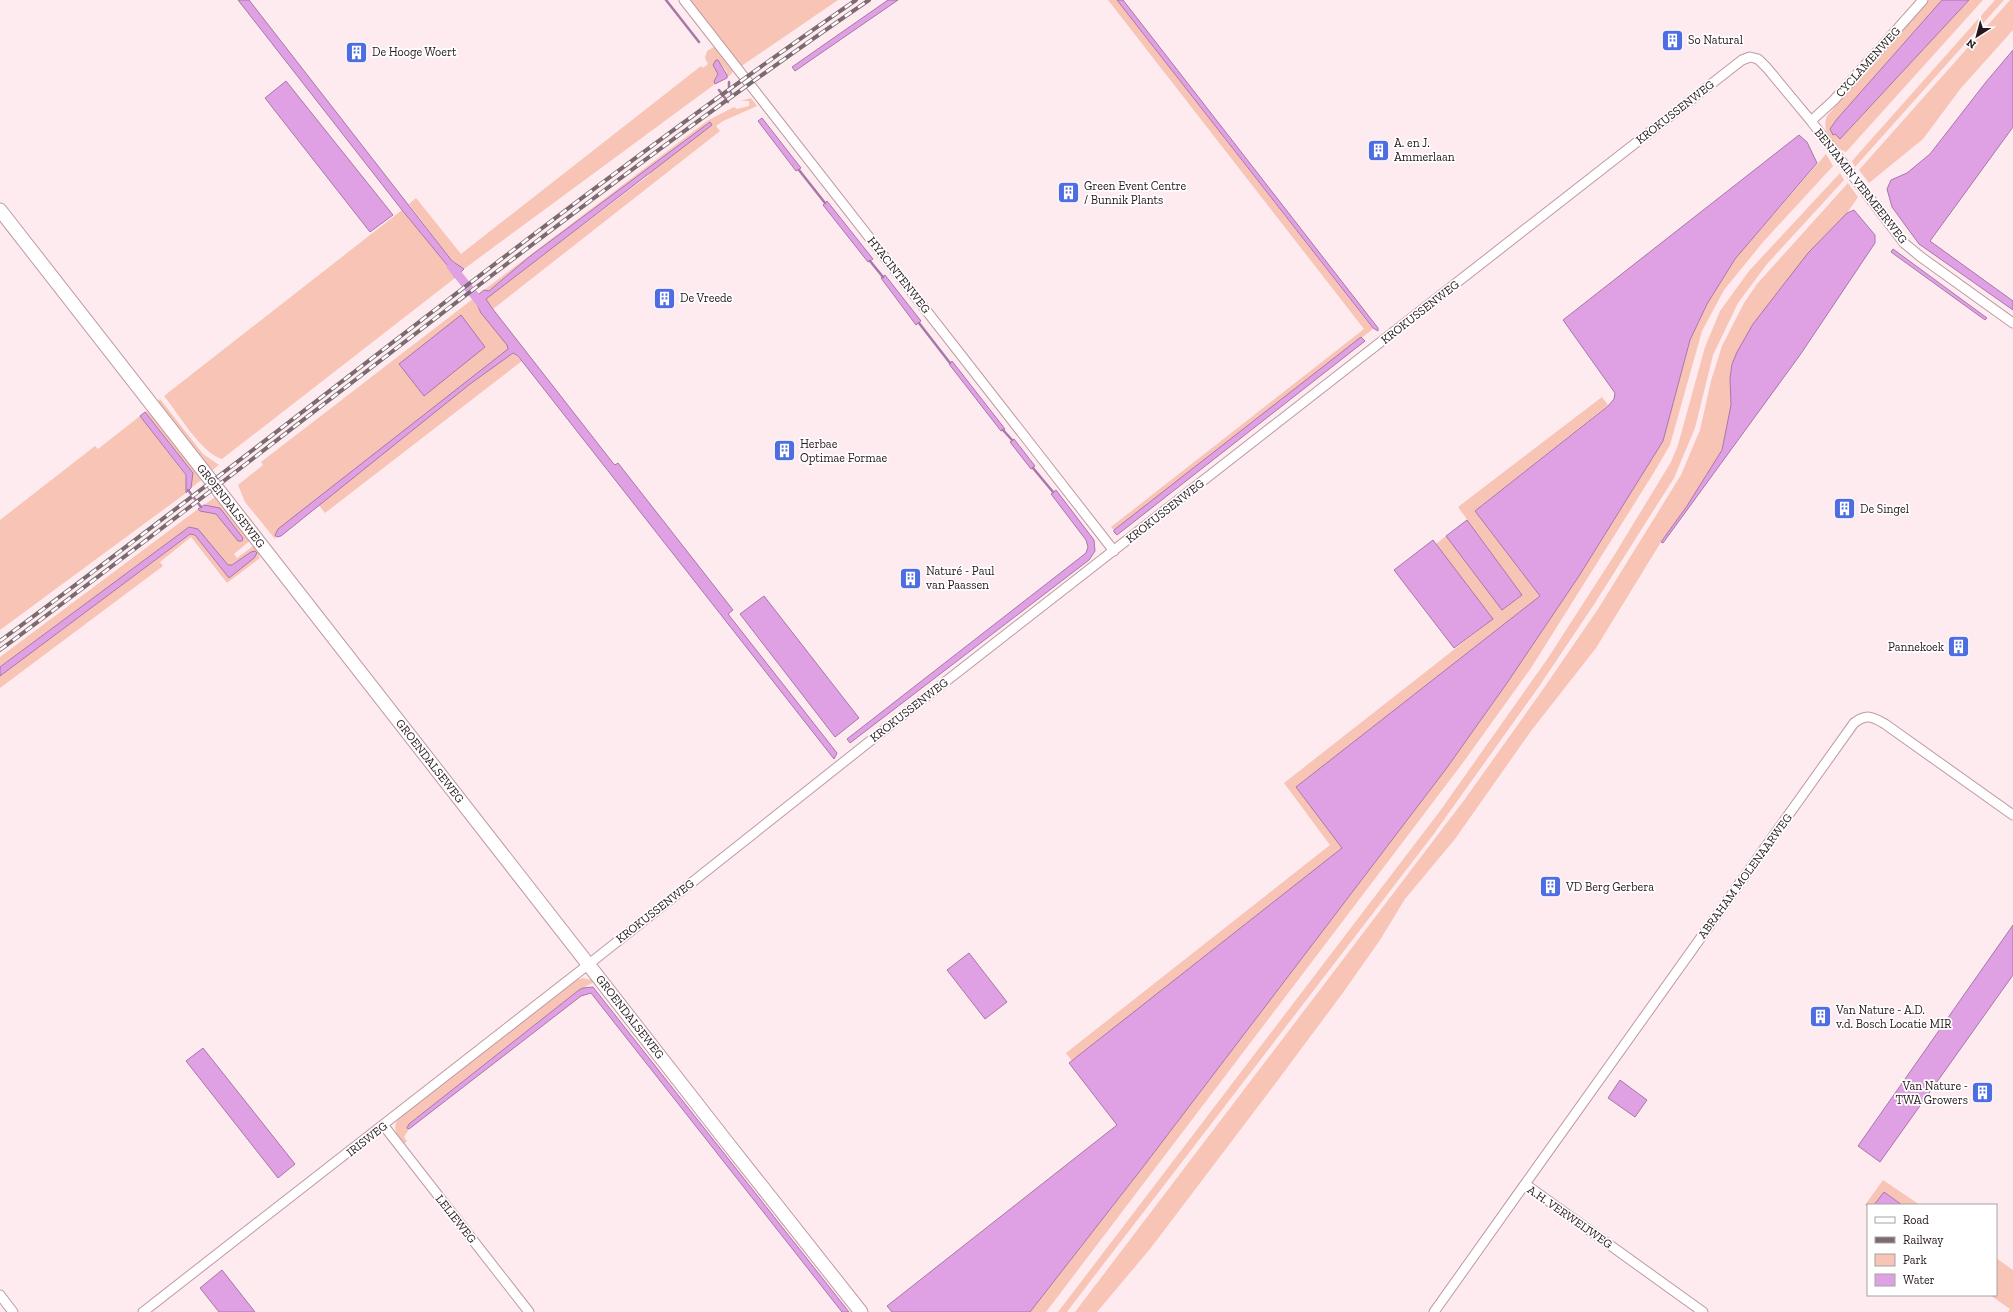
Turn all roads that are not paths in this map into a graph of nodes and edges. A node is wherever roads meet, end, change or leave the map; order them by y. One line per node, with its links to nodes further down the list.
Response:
1 (684, 0): 7 (street, HYACINTENWEG)
2 (1923, 0): 4 (street, CYCLAMENWEG)
3 (1742, 60): 4 (street, BENJAMIN VERMEERWEG); 7 (street, KROKUSSENWEG)
4 (1811, 121): 6 (street, BENJAMIN VERMEERWEG)
5 (0, 210): 9 (street, GROENDALSEWEG)
6 (2013, 323)
7 (1114, 551): 9 (street, KROKUSSENWEG)
8 (2013, 815): 11 (street, ABRAHAM MOLENAARWEG)
9 (589, 964): 10 (street, IRISWEG); 16 (street, GROENDALSEWEG)
10 (384, 1126): 14 (street, IRISWEG); 15 (street, LELIEWEG)
11 (1525, 1184): 17 (street, A.H. VERWEIJWEG); 18 (street, A.H. VERWEIJWEG)
12 (0, 1295): 13 (street)
13 (13, 1312)
14 (144, 1312)
15 (529, 1312)
16 (861, 1312)
17 (1434, 1312)
18 (1703, 1312)

